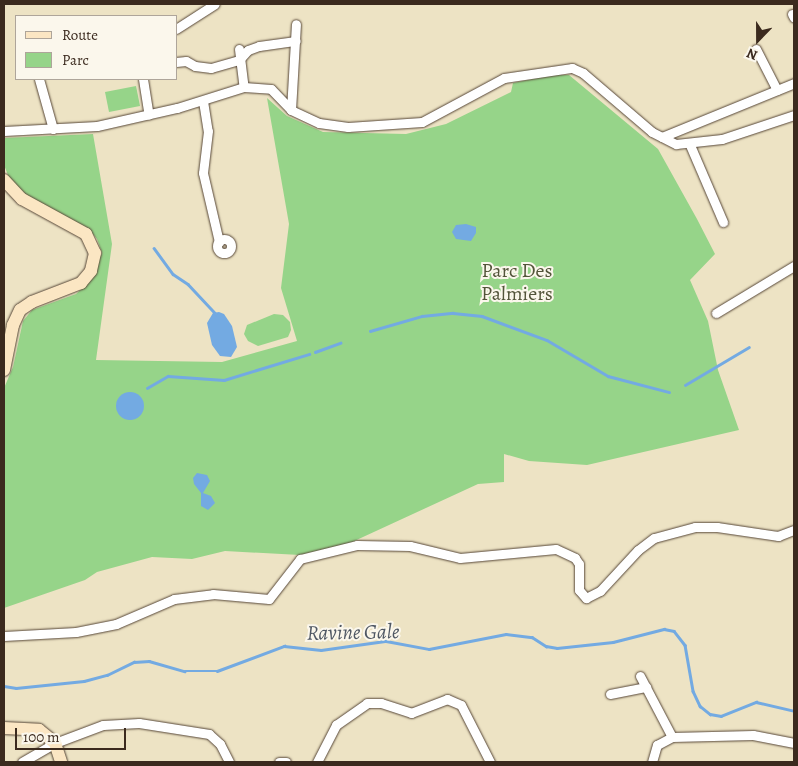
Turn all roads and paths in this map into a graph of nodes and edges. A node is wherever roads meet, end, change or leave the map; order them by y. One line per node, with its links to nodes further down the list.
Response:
1 (215, 4): 3 (street)
2 (296, 24): 4 (street)
3 (178, 28)
4 (296, 41): 7 (street); 15 (street)
5 (239, 49): 7 (street)
6 (756, 49): 13 (street)
7 (239, 60): 8 (street); 12 (street)
8 (178, 62)
9 (39, 80): 18 (street)
10 (143, 80): 16 (street)
11 (794, 83): 13 (street)
12 (244, 87): 14 (street); 15 (street)
13 (777, 90): 20 (street)
14 (203, 101): 16 (street); 24 (street)
15 (291, 110): 20 (street)
16 (149, 115): 18 (street)
17 (794, 115): 21 (street)
18 (53, 129): 19 (street)
19 (4, 131)
20 (662, 137): 21 (street)
21 (690, 145): 23 (street)
22 (4, 180): 27 (main road)
23 (723, 222)
24 (219, 242)
25 (794, 266): 26 (street)
26 (716, 313)
27 (4, 370)
28 (794, 530): 29 (street)
29 (4, 636)
30 (640, 676): 31 (street)
31 (646, 687): 32 (street); 34 (street)
32 (610, 694)
33 (4, 728): 35 (main road)
34 (672, 737): 36 (street); 44 (street)
35 (55, 743): 37 (street); 38 (main road); 39 (street)
36 (794, 743)
37 (22, 762)
38 (61, 762)
39 (229, 762)
40 (279, 762): 41 (street)
41 (286, 762)
42 (316, 762): 43 (street)
43 (490, 762)
44 (652, 762)

